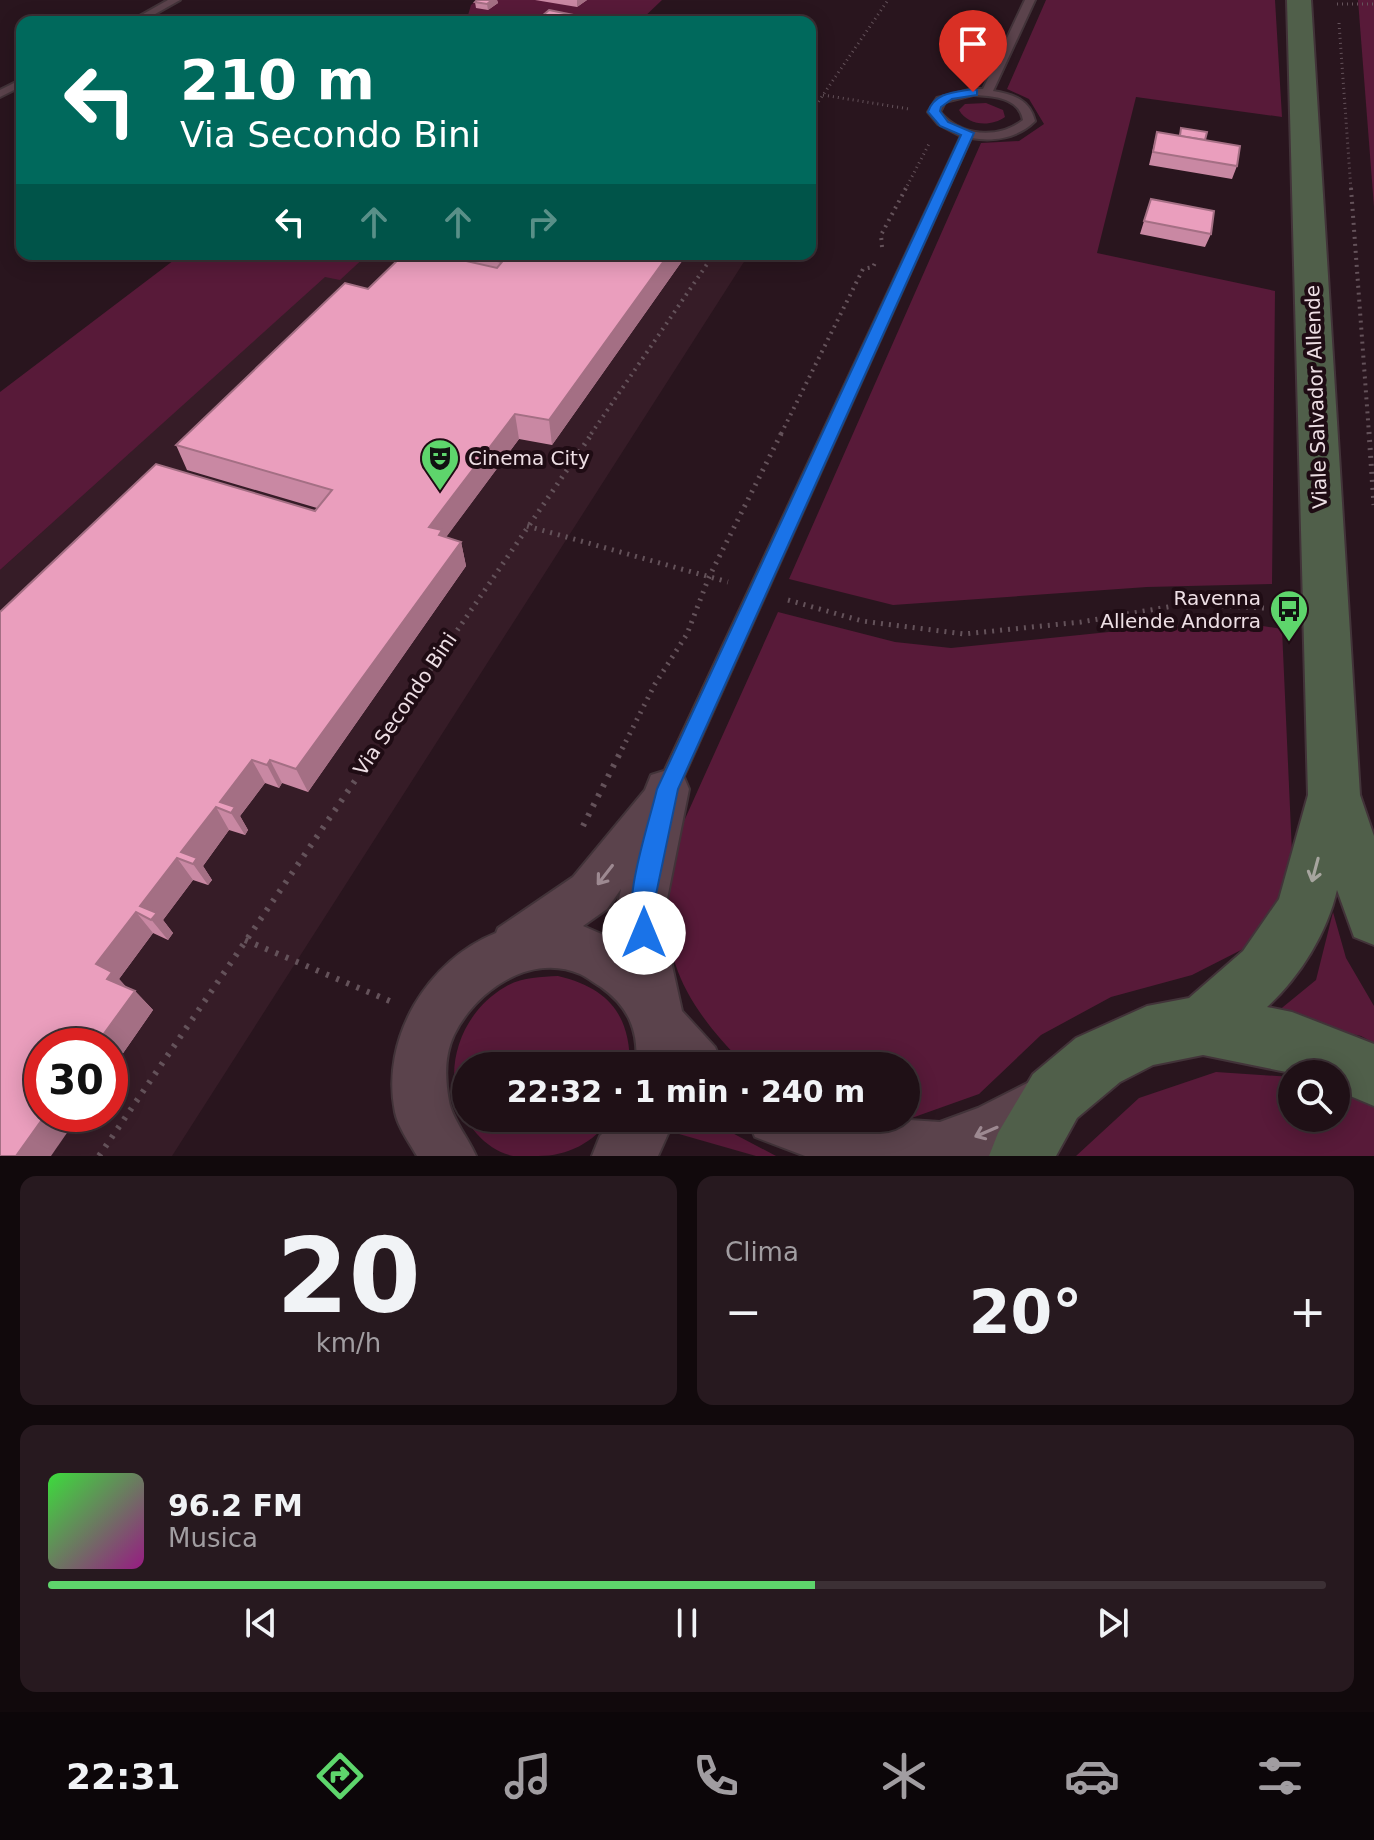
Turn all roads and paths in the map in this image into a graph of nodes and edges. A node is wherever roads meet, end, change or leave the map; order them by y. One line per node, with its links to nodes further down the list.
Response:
1 (175, 0): 7 (lane)
2 (888, 0): 10 (path)
3 (1030, 0): 9 (lane)
4 (1299, 0): 20 (main road, Viale Salvador Allende)
5 (1337, 0): 6 (path)
6 (1374, 4)
7 (145, 16)
8 (1339, 20): 16 (path)
9 (987, 93): 13 (lane); 13 (lane)
10 (823, 95): 11 (path); 12 (path)
11 (816, 105)
12 (918, 110)
13 (968, 133): 19 (lane)
14 (937, 134): 18 (path)
15 (710, 260): 17 (path, Via Secondo Bini)
16 (1374, 505)
17 (527, 526): 18 (path); 25 (path, Via Secondo Bini)
18 (709, 577): 19 (path); 23 (path)
19 (760, 591): 20 (path); 21 (lane)
20 (1324, 613): 22 (main road, Viale Salvador Allende)
21 (667, 789): 26 (street, one-way to 26); 31 (street)
22 (1334, 795): 24 (main road, Viale Salvador Allende); 30 (main road, Viale Salvador Allende, one-way to 30)
23 (575, 840)
24 (1374, 918)
25 (245, 940): 28 (path); 37 (path, Via Secondo Bini)
26 (504, 952): 31 (street); 36 (street)
27 (402, 994): 28 (path)
28 (397, 1004): 29 (path)
29 (392, 1013)
30 (1203, 1025): 32 (main road); 33 (main road)
31 (661, 1045)
32 (1374, 1075)
33 (1055, 1096): 35 (street, one-way to 35); 39 (main road)
34 (641, 1132): 38 (street)
35 (816, 1132)
36 (439, 1152)
37 (99, 1156)
38 (620, 1156)
39 (1021, 1156)

